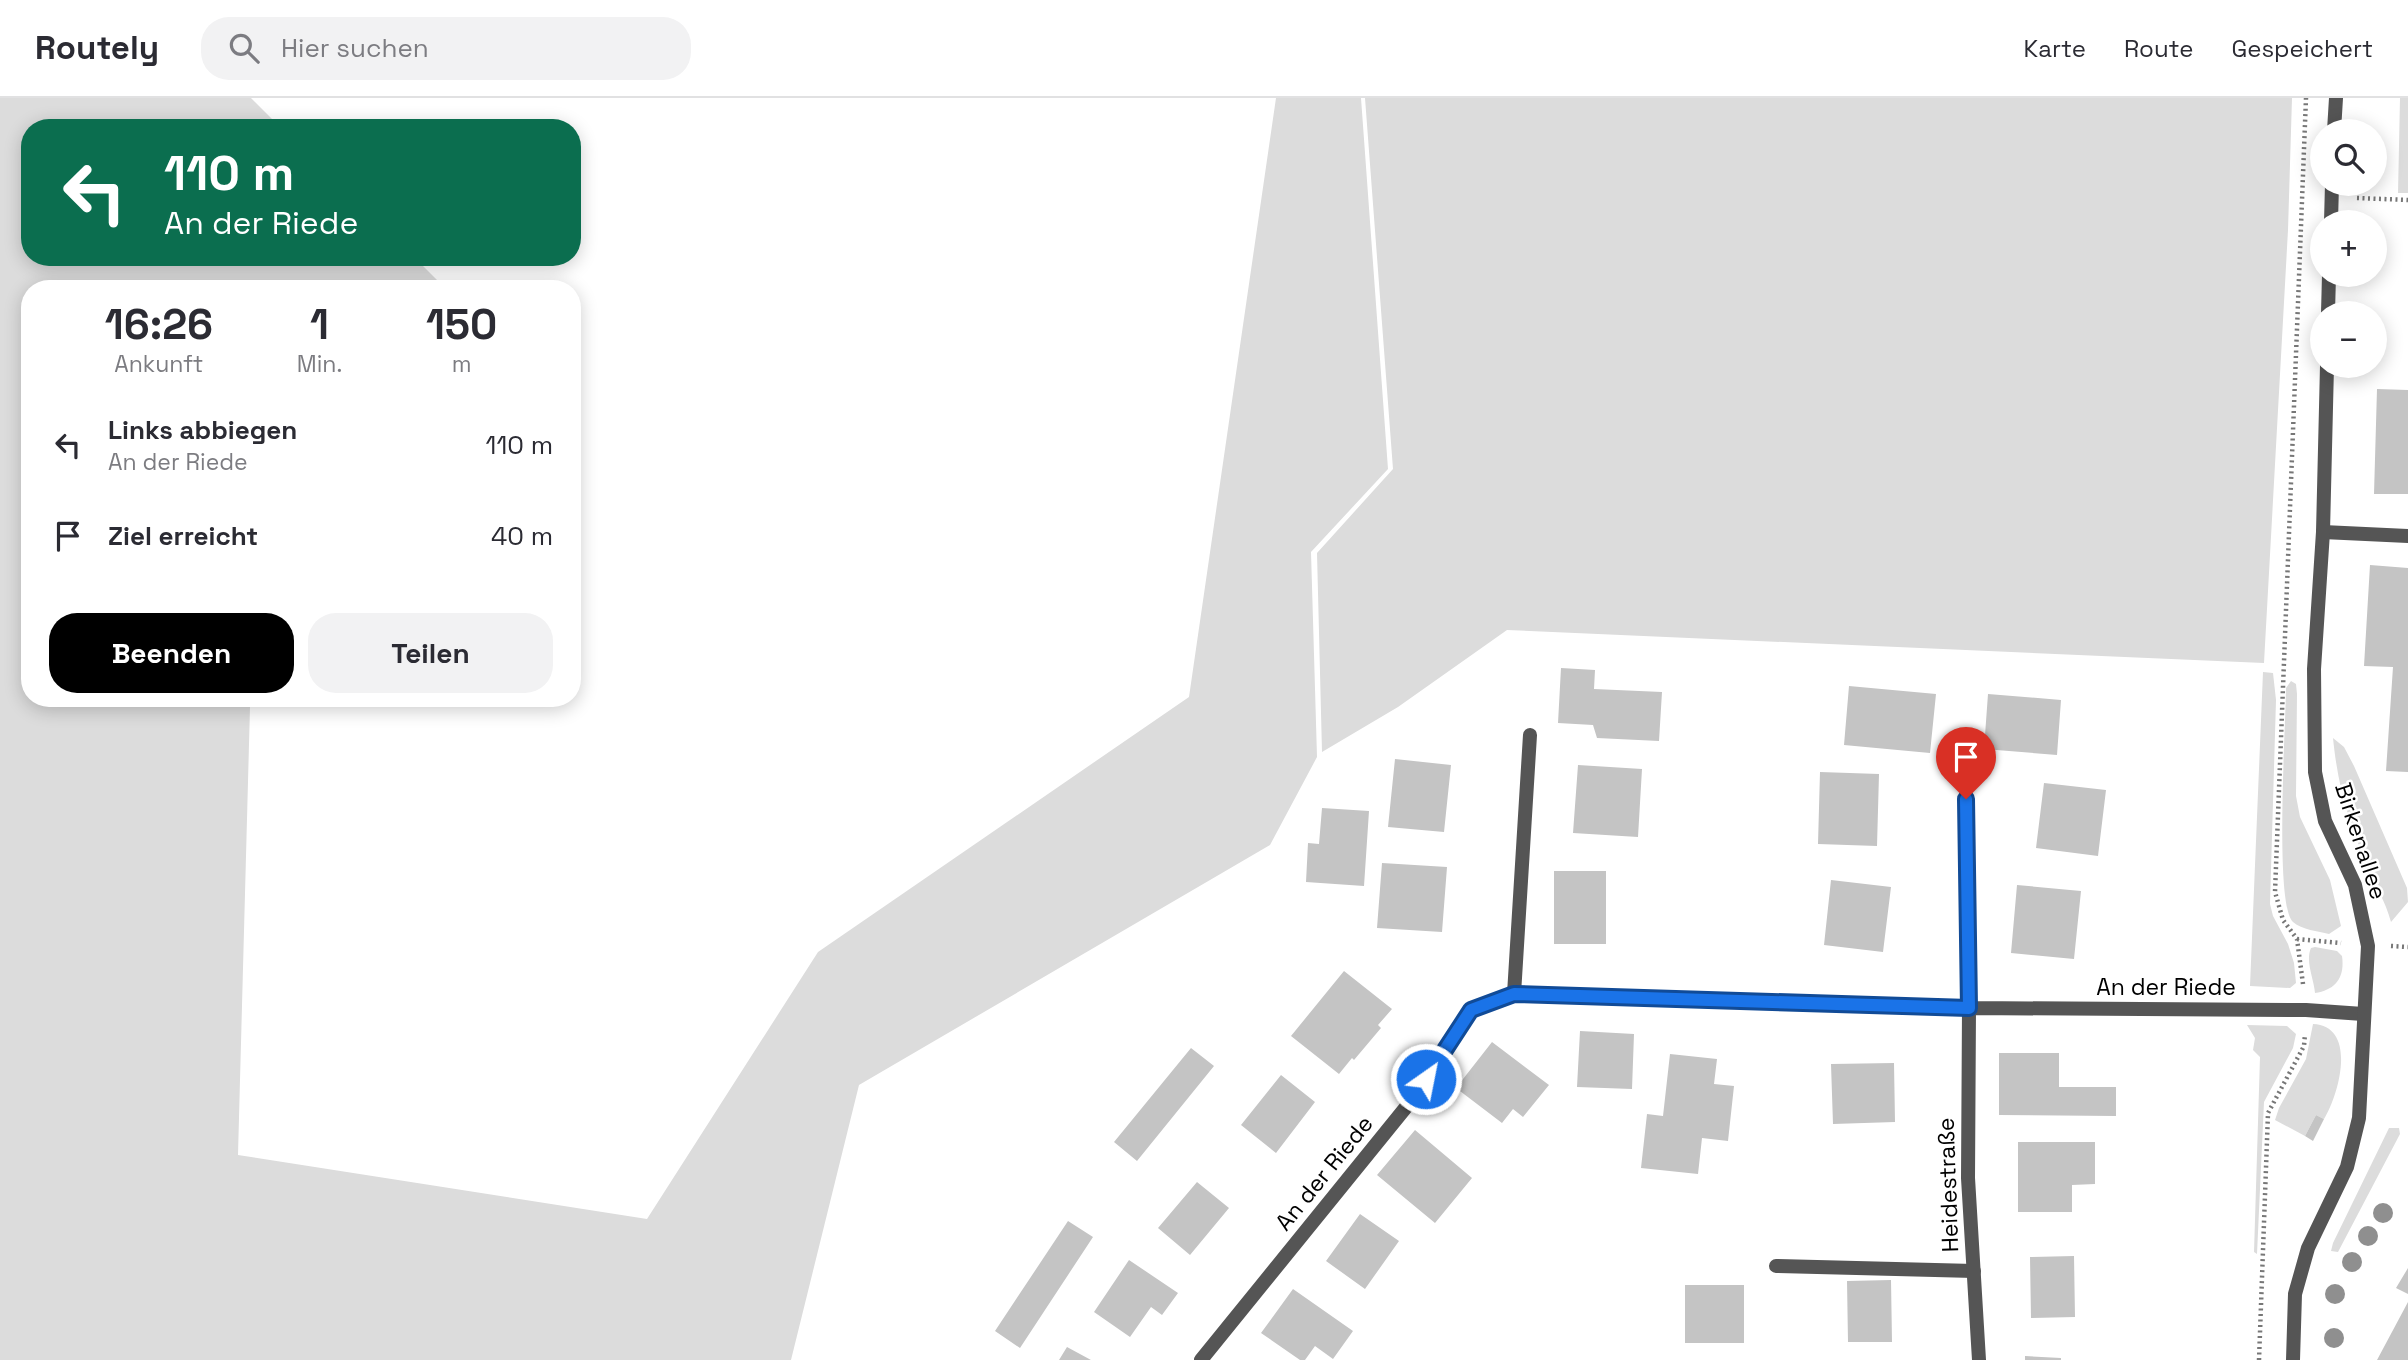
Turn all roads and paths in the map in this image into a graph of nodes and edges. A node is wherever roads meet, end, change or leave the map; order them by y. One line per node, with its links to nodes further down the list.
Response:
1 (2336, 98): 2 (street)
2 (2335, 119)
3 (2378, 196): 4 (path)
4 (2408, 200)
5 (2327, 378): 6 (street, Birkenallee)
6 (2323, 532): 7 (street); 12 (street, Birkenallee)
7 (2408, 536)
8 (1530, 735): 10 (street)
9 (1966, 799): 11 (street)
10 (1514, 994): 11 (street, An der Riede); 15 (street, An der Riede)
11 (1969, 1008): 12 (street, An der Riede); 14 (street, Heidestraße)
12 (2363, 1014): 17 (street, Birkenallee)
13 (1776, 1266): 14 (street)
14 (1974, 1271): 16 (street, Heidestraße)
15 (1201, 1360)
16 (1979, 1360)
17 (2293, 1360)

